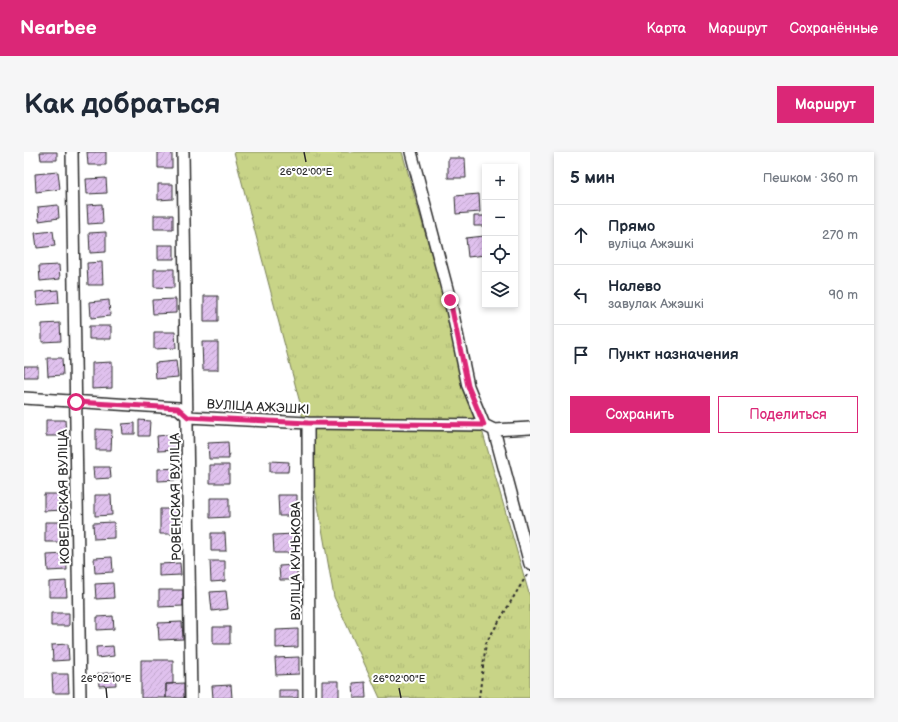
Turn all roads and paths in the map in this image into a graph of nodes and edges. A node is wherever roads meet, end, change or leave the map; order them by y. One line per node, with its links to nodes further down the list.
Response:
1 (72, 152): 5 (street, КОВЕЛЬСКАЯ ВУЛІЦА)
2 (183, 152): 6 (street, РОВЕНСКАЯ ВУЛІЦА)
3 (411, 152): 8 (street)
4 (24, 398): 5 (street, ВУЛІЦА АЖЭШКІ)
5 (76, 402): 6 (street, ВУЛІЦА АЖЭШКІ); 12 (street, КОВЕЛЬСКАЯ ВУЛІЦА)
6 (188, 417): 7 (street, ВУЛІЦА АЖЭШКІ); 13 (street, РОВЕНСКАЯ ВУЛІЦА)
7 (308, 423): 8 (street, ВУЛІЦА АЖЭШКІ); 14 (street, ВУЛІЦА КУНЬКОВА)
8 (489, 427): 9 (street, ВУЛІЦА АЖЭШКІ); 10 (street)
9 (530, 428)
10 (530, 564)
11 (530, 571): 15 (path)
12 (80, 698)
13 (191, 698)
14 (309, 698)
15 (479, 698)

